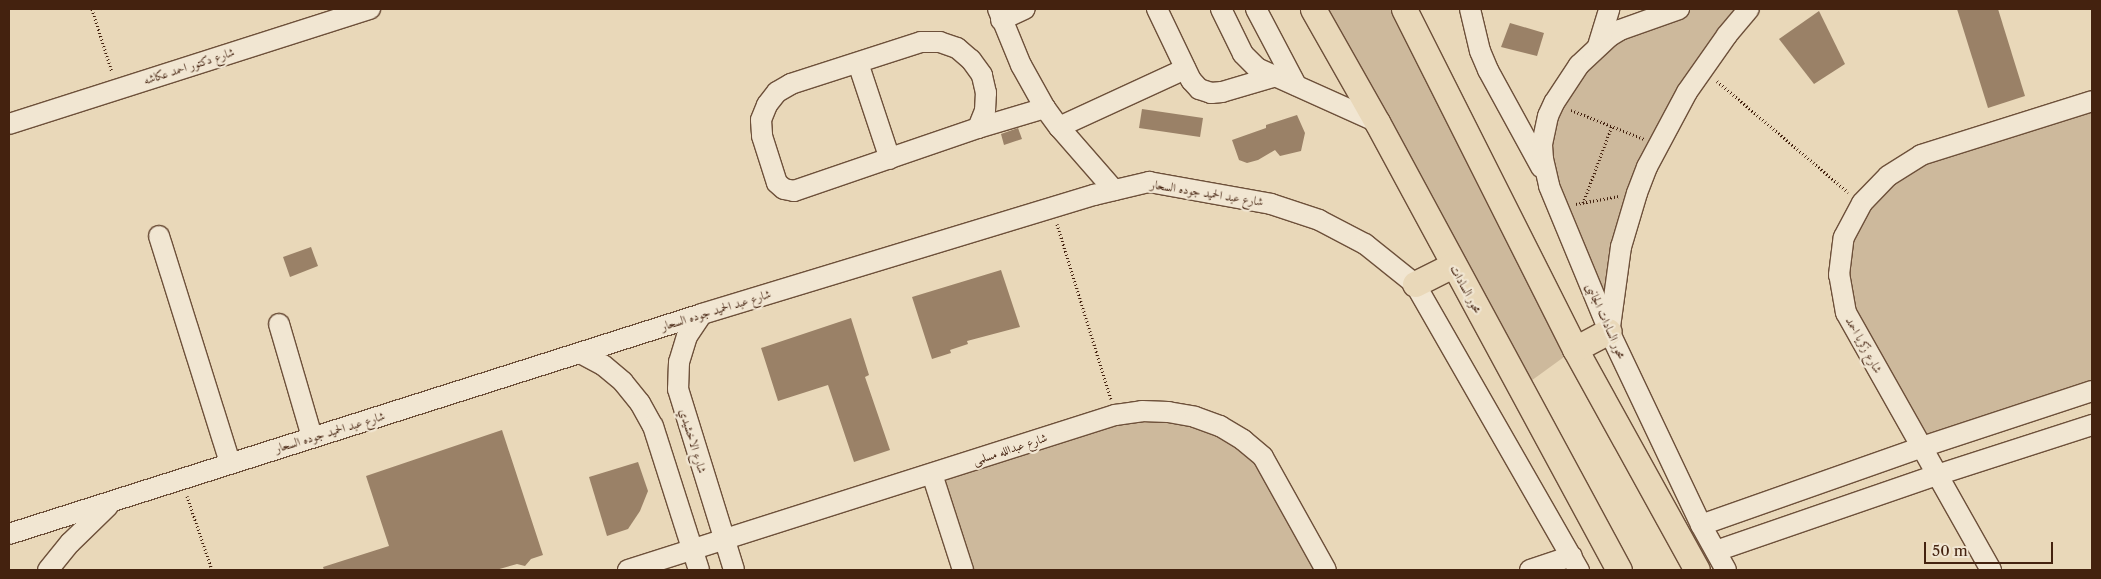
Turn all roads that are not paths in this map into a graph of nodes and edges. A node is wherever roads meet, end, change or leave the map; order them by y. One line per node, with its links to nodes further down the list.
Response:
1 (370, 9): 21 (street, شارع دكتور احمد عكاشه)
2 (1024, 9): 12 (street)
3 (1157, 9): 15 (street)
4 (1220, 9): 16 (street)
5 (1256, 9): 17 (street)
6 (1313, 9): 20 (main road, محور السادات)
7 (1404, 9): 33 (main road)
8 (1470, 9): 25 (street)
9 (1609, 9): 13 (street)
10 (1679, 9): 13 (street)
11 (1749, 9): 32 (street)
12 (1000, 14): 19 (street)
13 (1598, 46): 25 (street, محور السادات الجانبى)
14 (858, 62): 23 (street); 24 (street); 24 (street)
15 (1186, 69): 16 (street); 22 (street)
16 (1276, 76): 17 (street)
17 (1296, 86): 20 (street)
18 (2092, 101): 38 (street, شارع زكريا احمد)
19 (1045, 108): 22 (street); 23 (street)
20 (1377, 122): 28 (main road, محور السادات)
21 (9, 124)
22 (1059, 127): 26 (street)
23 (978, 128): 24 (street)
24 (890, 159)
25 (1545, 173): 32 (street, محور السادات الجانبى)
26 (1114, 190): 29 (street, شارع عبد الحميد جوده السحار); 30 (street, شارع عبد الحميد جوده السحار)
27 (159, 236): 39 (street)
28 (1453, 265): 29 (main road); 56 (main road, محور السادات)
29 (1415, 284): 48 (street)
30 (702, 314): 34 (street, شارع عبد الحميد جوده السحار); 45 (street, شارع الاخشيدي)
31 (280, 324): 37 (street)
32 (1609, 331): 33 (main road); 43 (street, محور السادات الجانبى)
33 (1575, 349): 57 (main road)
34 (580, 353): 37 (street, شارع عبد الحميد جوده السحار); 46 (street)
35 (2092, 391): 38 (street)
36 (2092, 425): 41 (street)
37 (312, 437): 39 (street, شارع عبد الحميد جوده السحار)
38 (1922, 447): 41 (street, شارع زكريا احمد); 43 (street)
39 (230, 463): 42 (street, شارع عبد الحميد جوده السحار)
40 (932, 474): 45 (street, شارع عبدالله مسلمى); 53 (street); 54 (street, شارع عبدالله مسلمى)
41 (1938, 475): 47 (street); 59 (street, شارع زكريا احمد)
42 (112, 503): 44 (street, شارع عبد الحميد جوده السحار); 49 (street)
43 (1701, 525): 47 (street, محور السادات الجانبى)
44 (9, 534)
45 (724, 540): 46 (street, شارع عبدالله مسلمى); 52 (street, شارع الاخشيدي)
46 (692, 550): 50 (street, شارع عبدالله مسلمى); 51 (street)
47 (1716, 552): 58 (street, محور السادات الجانبى)
48 (1576, 563): 55 (street)
49 (48, 570)
50 (628, 570)
51 (699, 570)
52 (734, 570)
53 (963, 570)
54 (1326, 570)
55 (1530, 570)
56 (1619, 570)
57 (1697, 570)
58 (1726, 570)
59 (1991, 570)

